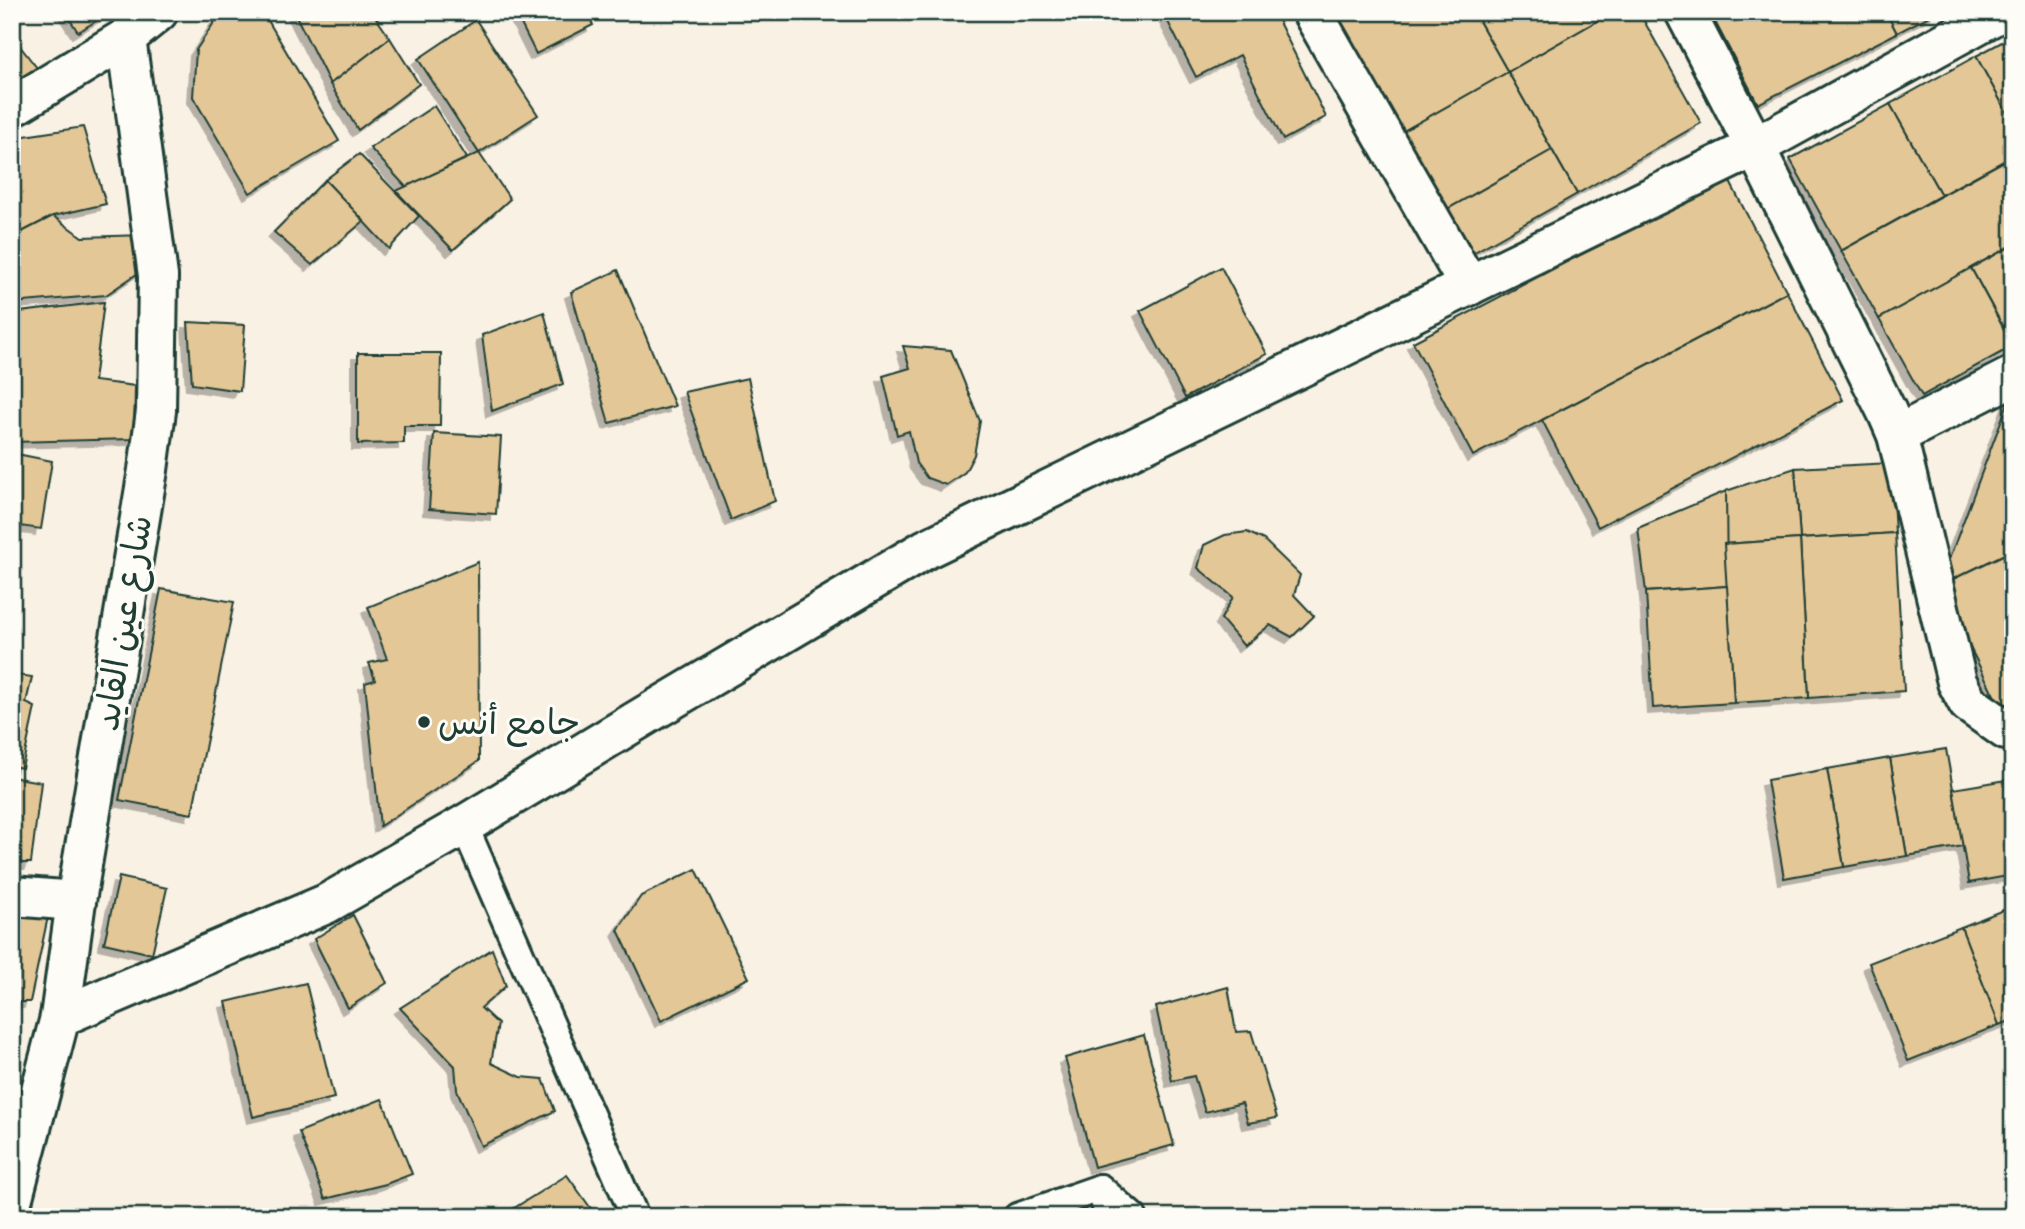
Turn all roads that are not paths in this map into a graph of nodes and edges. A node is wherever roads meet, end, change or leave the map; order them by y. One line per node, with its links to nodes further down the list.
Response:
1 (158, 12): 5 (street)
2 (1312, 12): 8 (street)
3 (1685, 12): 7 (street)
4 (2000, 12): 7 (street)
5 (125, 38): 6 (street); 14 (street, شارع عين القايد)
6 (12, 107)
7 (1755, 147): 8 (street); 10 (street)
8 (1469, 286): 12 (street)
9 (2013, 376): 10 (street)
10 (1896, 435): 11 (street)
11 (2013, 730)
12 (464, 825): 15 (street); 18 (lane)
13 (12, 896): 14 (street)
14 (76, 901): 15 (street, شارع عين القايد)
15 (60, 1017): 17 (street, شارع عين القايد)
16 (1100, 1188): 19 (lane); 20 (lane); 21 (lane)
17 (12, 1201)
18 (635, 1217)
19 (1017, 1217)
20 (1109, 1217)
21 (1133, 1217)

